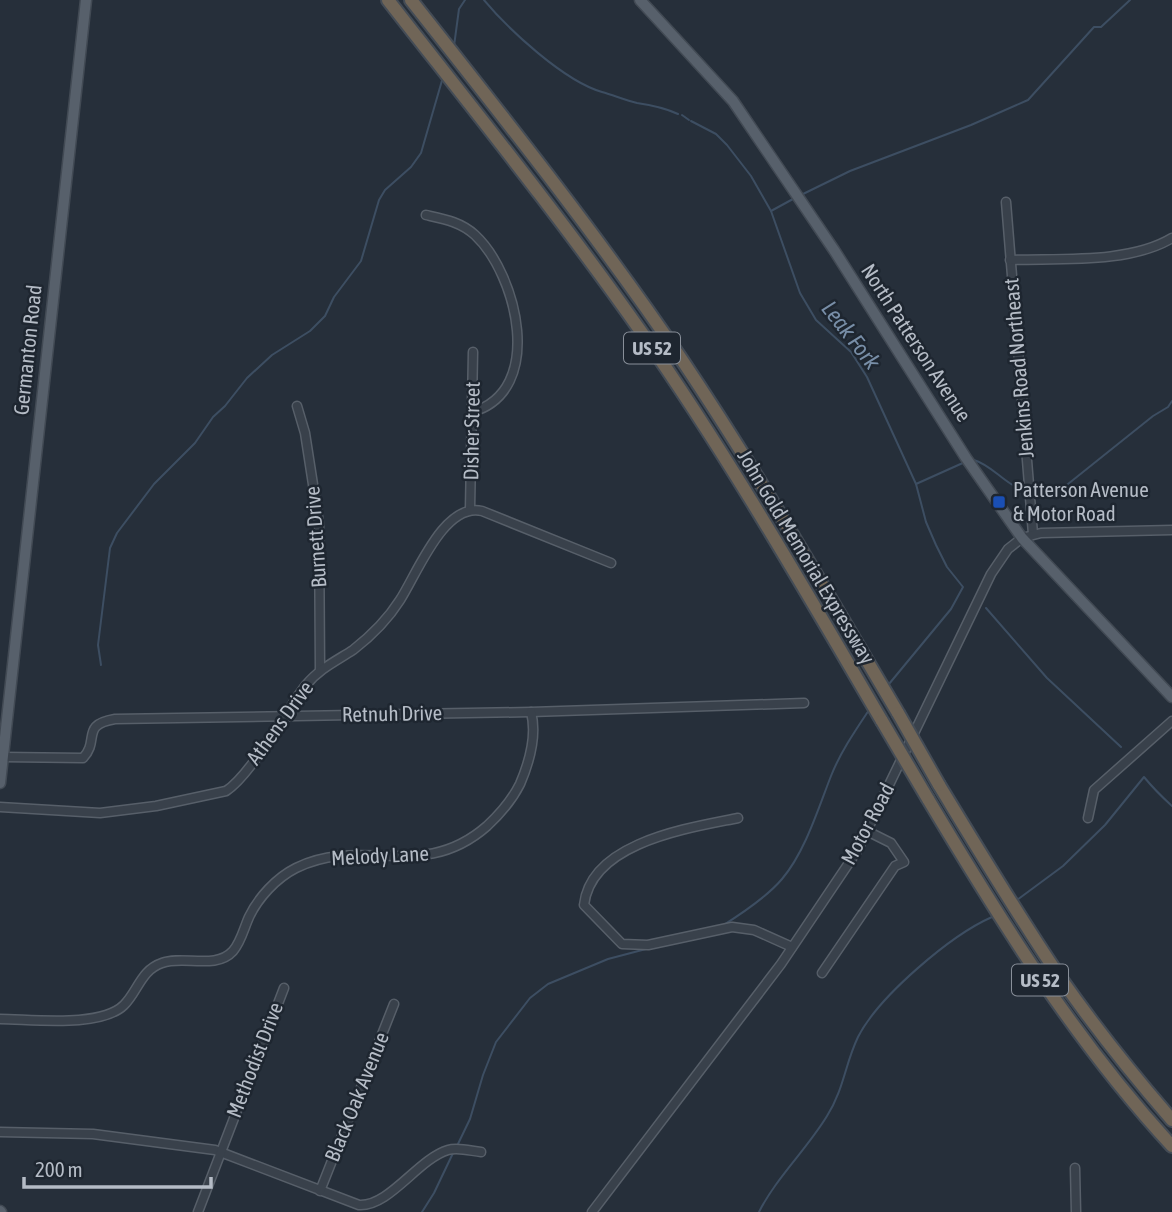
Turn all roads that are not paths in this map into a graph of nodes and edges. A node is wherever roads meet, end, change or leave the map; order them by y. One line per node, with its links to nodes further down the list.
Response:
1 (86, 0): 19 (main road, Germanton Road)
2 (388, 0): 37 (highway, John Gold Memorial Expressway / US 52, bridge)
3 (411, 0): 35 (highway, John Gold Memorial Expressway / US 52, bridge)
4 (640, 0): 15 (main road, North Patterson Avenue)
5 (1006, 202): 8 (street, Jenkins Road Northeast)
6 (426, 215): 11 (street)
7 (1172, 238): 8 (street)
8 (1010, 260): 14 (street, Jenkins Road Northeast)
9 (473, 352): 11 (street, Disher Street)
10 (298, 406): 17 (street, Burnett Drive)
11 (472, 412): 12 (street, Disher Street)
12 (470, 509): 16 (street); 17 (street, Athens Drive)
13 (1172, 530): 14 (street, Motor Road)
14 (1033, 534): 15 (street, Motor Road)
15 (1022, 538): 18 (main road, North Patterson Avenue); 29 (street, Motor Road)
16 (611, 563)
17 (320, 670): 22 (street, Athens Drive)
18 (1172, 697)
19 (4, 702): 24 (main road, Germanton Road)
20 (804, 703): 21 (street, Retnuh Drive)
21 (531, 712): 22 (street, Retnuh Drive); 34 (street, Melody Lane)
22 (283, 716): 24 (street, Retnuh Drive); 26 (street, Athens Drive)
23 (1172, 721): 28 (street)
24 (3, 757): 25 (main road, Germanton Road)
25 (0, 783)
26 (0, 807)
27 (738, 818): 30 (street)
28 (1088, 818)
29 (867, 831): 30 (street, Motor Road); 31 (street)
30 (792, 947): 43 (street, Motor Road)
31 (822, 973)
32 (284, 988): 39 (street, Methodist Drive)
33 (394, 1004): 41 (street, Black Oak Avenue)
34 (0, 1019)
35 (1172, 1120)
36 (0, 1132): 39 (street)
37 (1172, 1146)
38 (481, 1152): 41 (street)
39 (219, 1153): 41 (street); 42 (street, Methodist Drive)
40 (1075, 1168): 44 (street)
41 (320, 1191)
42 (198, 1212)
43 (592, 1212)
44 (1076, 1212)

